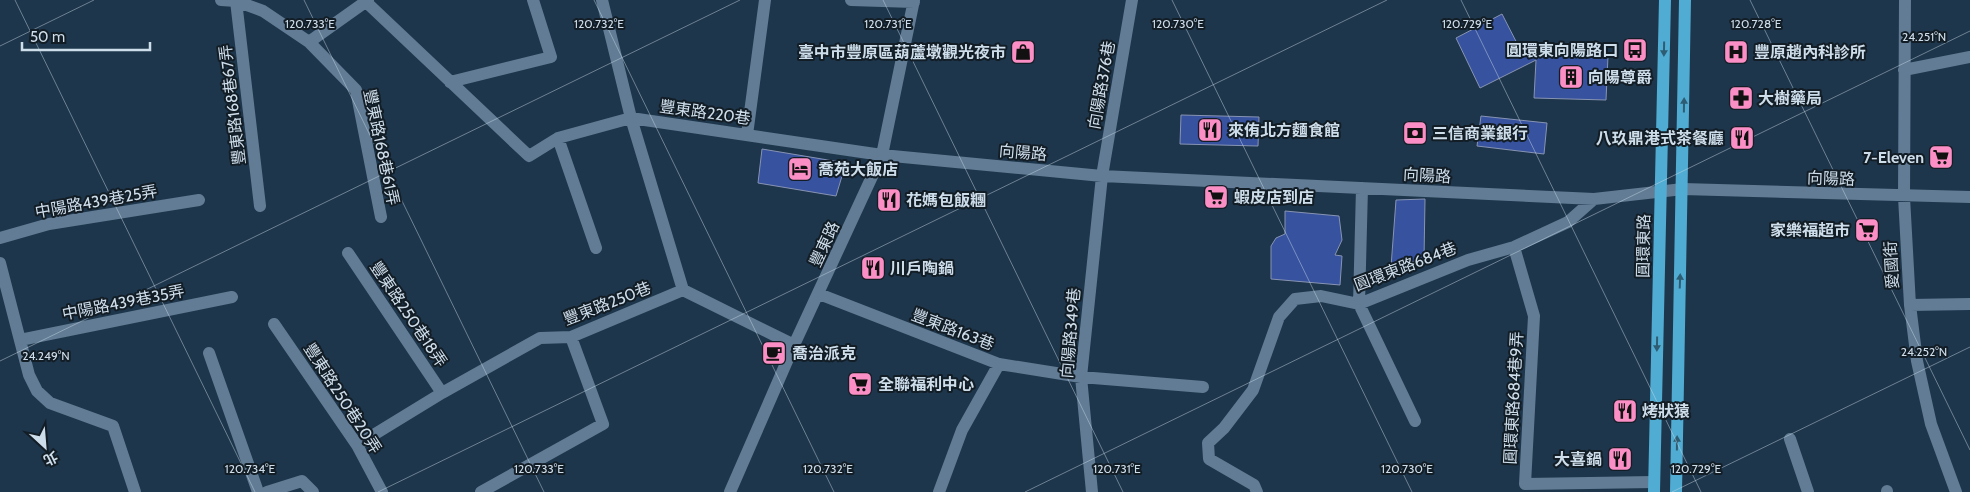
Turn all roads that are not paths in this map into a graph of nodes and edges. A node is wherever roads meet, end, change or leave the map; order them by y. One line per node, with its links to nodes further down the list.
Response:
1 (220, 0): 10 (street, 豐東路168巷61弄)
2 (533, 0): 16 (street)
3 (602, 0): 17 (street)
4 (765, 0): 18 (street)
5 (851, 0): 12 (street)
6 (1132, 0): 21 (street, 向陽路376巷)
7 (1665, 0): 24 (main road, 圓環東路, one-way to 24)
8 (1685, 0): 23 (main road, one-way to 8)
9 (1905, 0): 15 (street, 愛國街)
10 (236, 1): 13 (street, 豐東路168巷61弄); 29 (street, 豐東路168巷67弄)
11 (367, 1): 13 (street); 16 (street)
12 (914, 1): 20 (street, 豐東路)
13 (309, 42): 30 (street, 豐東路168巷61弄)
14 (1970, 57): 15 (street)
15 (1904, 70): 25 (street, 愛國街)
16 (450, 82): 19 (street, 豐東路220巷)
17 (631, 118): 18 (street, 豐東路220巷); 19 (street, 豐東路220巷); 36 (street)
18 (747, 134): 20 (street, 豐東路220巷)
19 (558, 138): 33 (street)
20 (882, 155): 21 (street, 向陽路); 37 (street, 豐東路)
21 (1102, 176): 22 (street, 向陽路); 48 (street, 向陽路349巷)
22 (1362, 188): 27 (street, 向陽路); 39 (street)
23 (1683, 189): 24 (street, 向陽路); 25 (street, 向陽路); 65 (main road, one-way to 23)
24 (1660, 190): 27 (street, 向陽路); 54 (main road, 圓環東路, one-way to 54)
25 (1904, 197): 26 (street, 向陽路); 41 (street, 愛國街)
26 (1970, 197)
27 (1594, 199): 32 (street, 圓環東路684巷)
28 (199, 200): 31 (street, 中陽路439巷25弄)
29 (260, 206)
30 (380, 217)
31 (0, 238)
32 (1514, 247): 39 (street, 圓環東路684巷); 54 (street, 圓環東路684巷9弄)
33 (596, 248)
34 (348, 254): 50 (street, 豐東路250巷18弄)
35 (0, 263): 44 (street)
36 (683, 290): 43 (street, 豐東路250巷); 45 (street)
37 (819, 294): 45 (street, 豐東路); 47 (street, 豐東路163巷)
38 (232, 297): 44 (street, 中陽路439巷35弄)
39 (1359, 304): 51 (street); 64 (street, 圓環東路684巷)
40 (1970, 304): 41 (street)
41 (1910, 305): 67 (street, 愛國街)
42 (274, 324): 53 (street, 豐東路250巷20弄)
43 (571, 337): 50 (street, 豐東路250巷); 60 (street)
44 (20, 340): 55 (street)
45 (794, 345): 61 (street, 豐東路)
46 (210, 353): 56 (street)
47 (999, 364): 48 (street, 豐東路163巷); 62 (street)
48 (1081, 377): 49 (street, 豐東路163巷); 63 (street, 向陽路349巷)
49 (1203, 386)
50 (442, 393): 53 (street, 豐東路250巷)
51 (1414, 421)
52 (1790, 439): 66 (street)
53 (357, 446): 59 (street, 豐東路250巷20弄)
54 (1654, 487)
55 (134, 492)
56 (258, 492)
57 (267, 492): 58 (street)
58 (313, 492)
59 (382, 492)
60 (481, 492)
61 (730, 492)
62 (939, 492)
63 (1092, 492)
64 (1256, 492)
65 (1676, 492)
66 (1808, 492)
67 (1956, 492)

